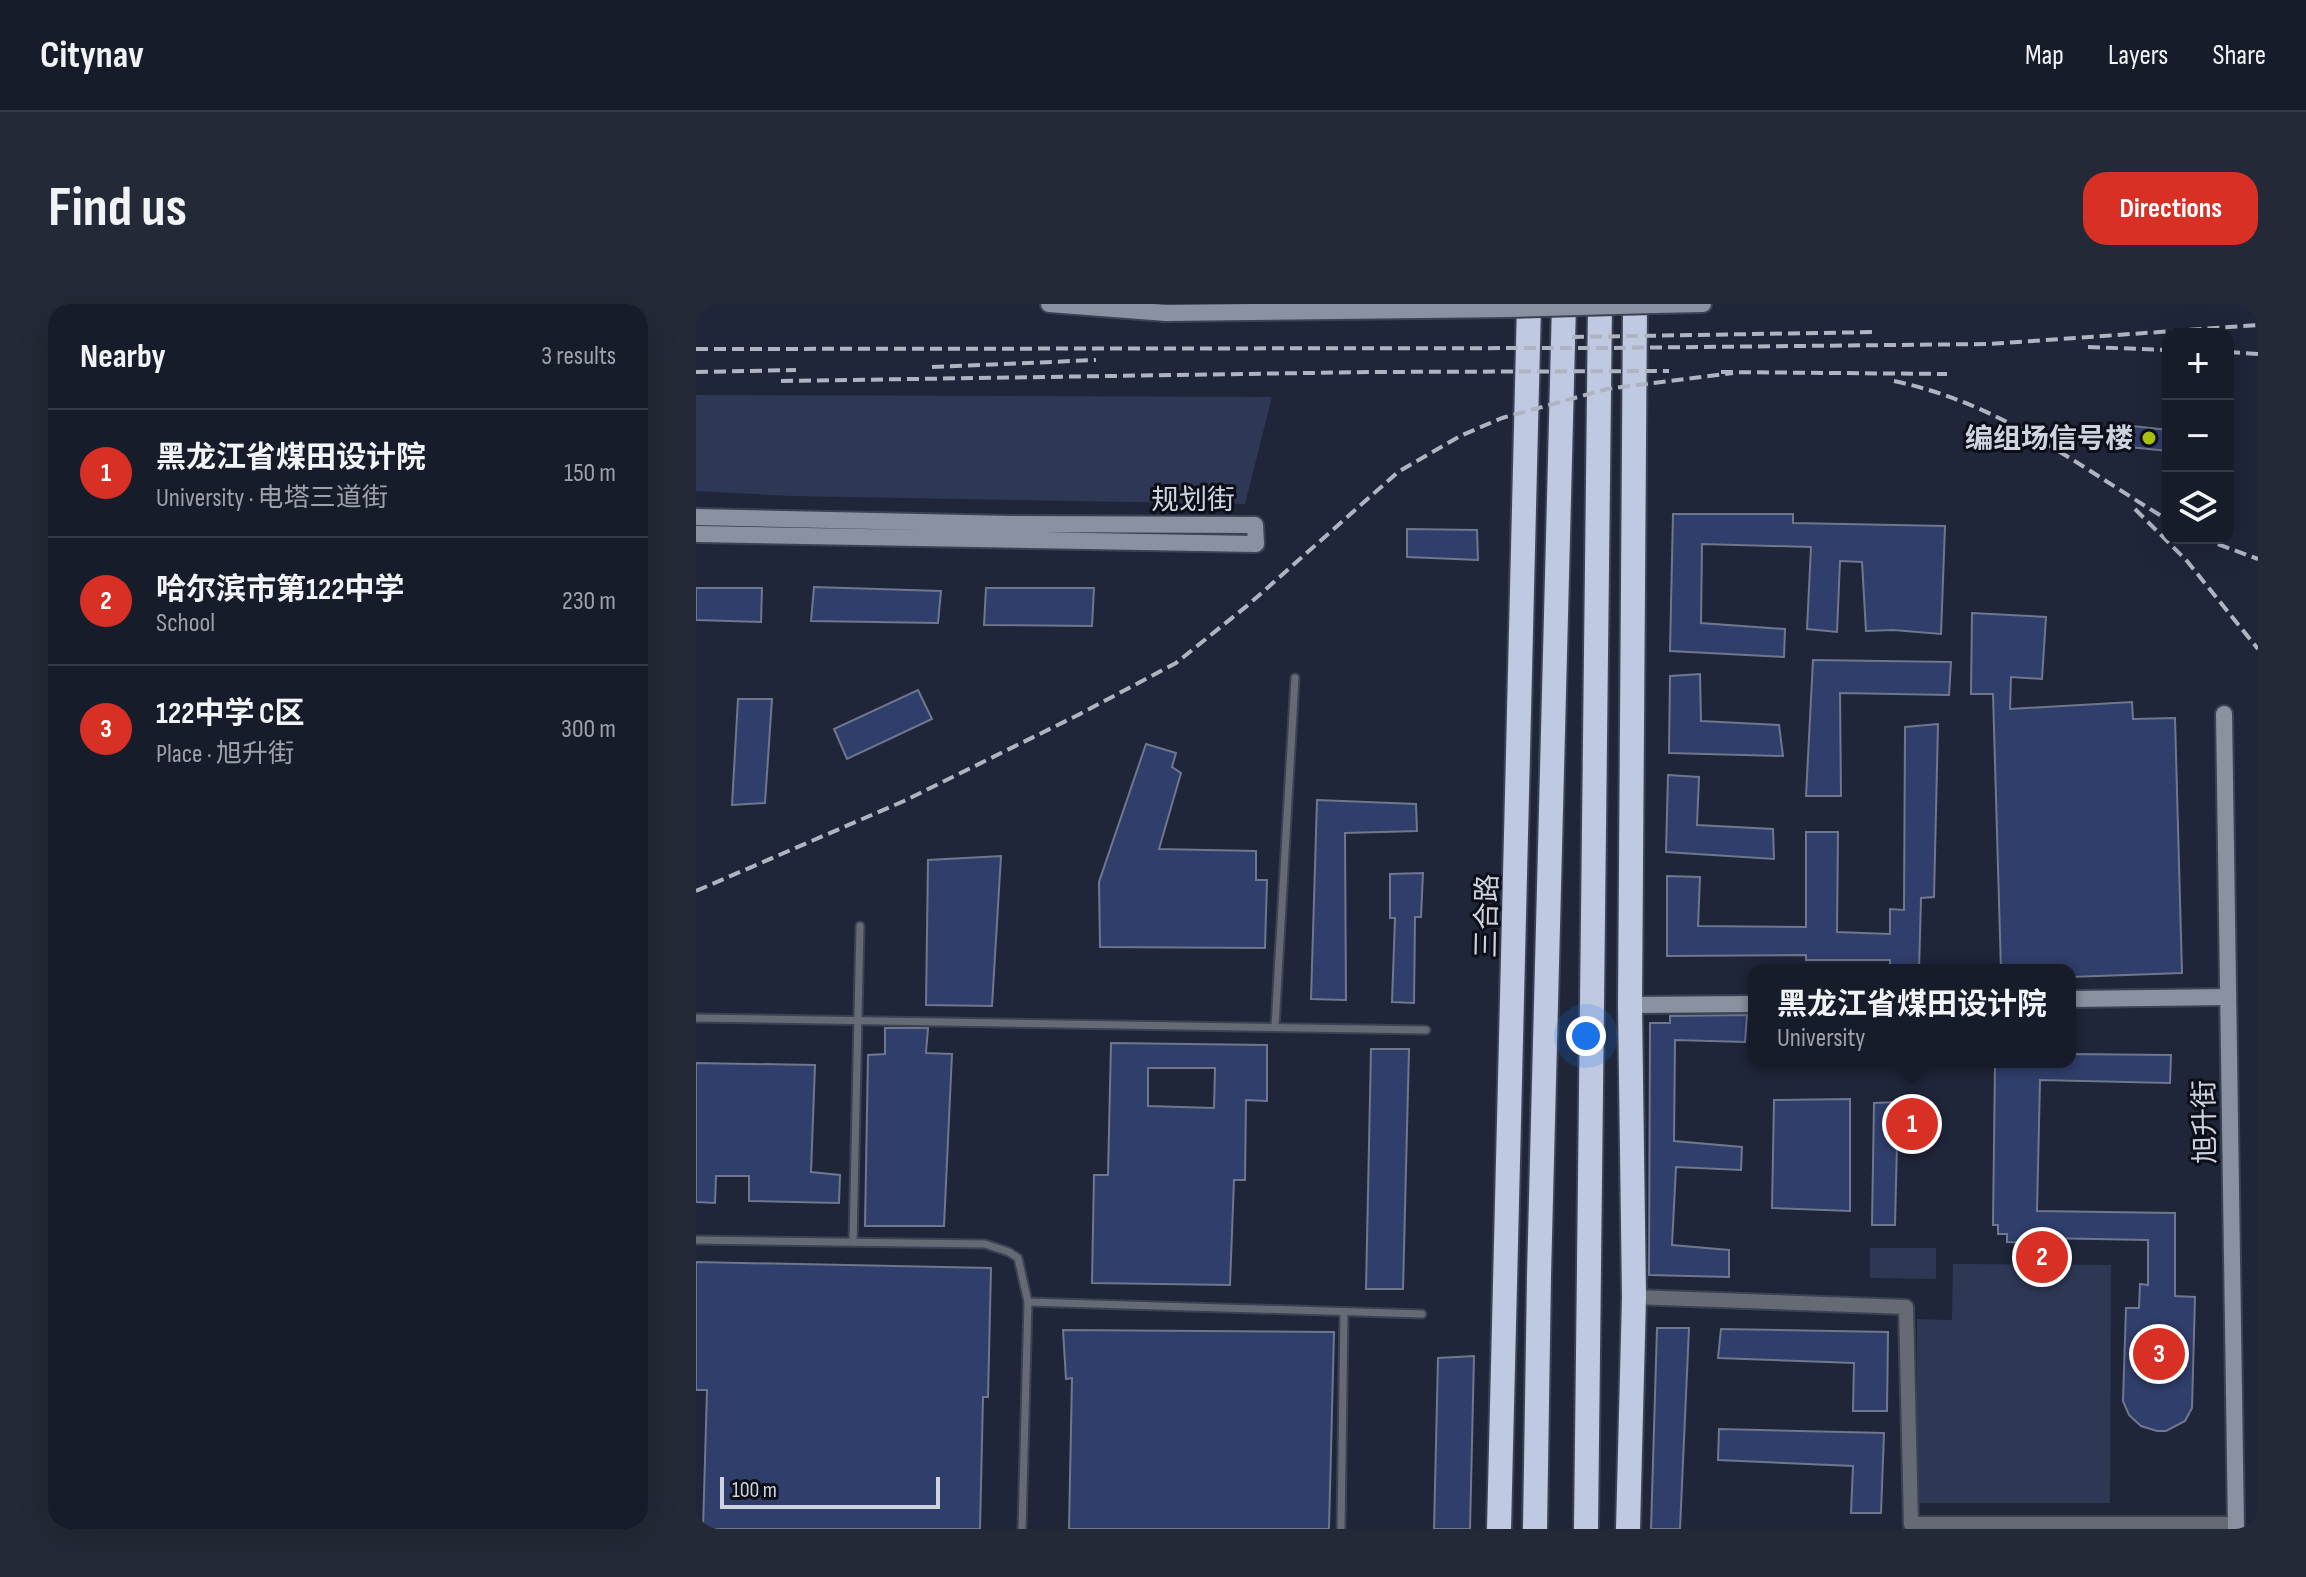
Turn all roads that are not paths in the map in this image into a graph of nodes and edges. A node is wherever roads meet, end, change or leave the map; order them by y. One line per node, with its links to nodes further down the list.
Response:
1 (1049, 304): 6 (main road)
2 (1564, 304): 22 (highway)
3 (1600, 304): 33 (highway)
4 (1703, 304): 5 (main road)
5 (1645, 305): 6 (main road, bridge); 15 (highway)
6 (1519, 306): 27 (highway, 三合路)
7 (696, 517): 8 (main road, 规划街)
8 (696, 534)
9 (1295, 678): 18 (lane)
10 (2224, 714): 12 (main road, 旭升街)
11 (860, 926): 17 (lane)
12 (2228, 997): 13 (main road); 28 (main road, 旭升街)
13 (2076, 999)
14 (1748, 1004): 15 (main road)
15 (1630, 1005): 23 (highway)
16 (696, 1018): 17 (lane)
17 (858, 1020): 18 (lane); 21 (lane)
18 (1275, 1027): 19 (lane)
19 (1426, 1030)
20 (696, 1240): 21 (lane)
21 (853, 1242): 24 (lane)
22 (1539, 1276): 27 (highway); 32 (highway)
23 (1634, 1297): 28 (street); 34 (highway)
24 (1028, 1302): 25 (lane); 29 (lane)
25 (1344, 1313): 26 (lane); 30 (lane)
26 (1422, 1314)
27 (1502, 1467): 31 (highway, 三合路)
28 (2236, 1526)
29 (1022, 1529)
30 (1341, 1529)
31 (1499, 1529)
32 (1535, 1529)
33 (1586, 1529)
34 (1628, 1529)

